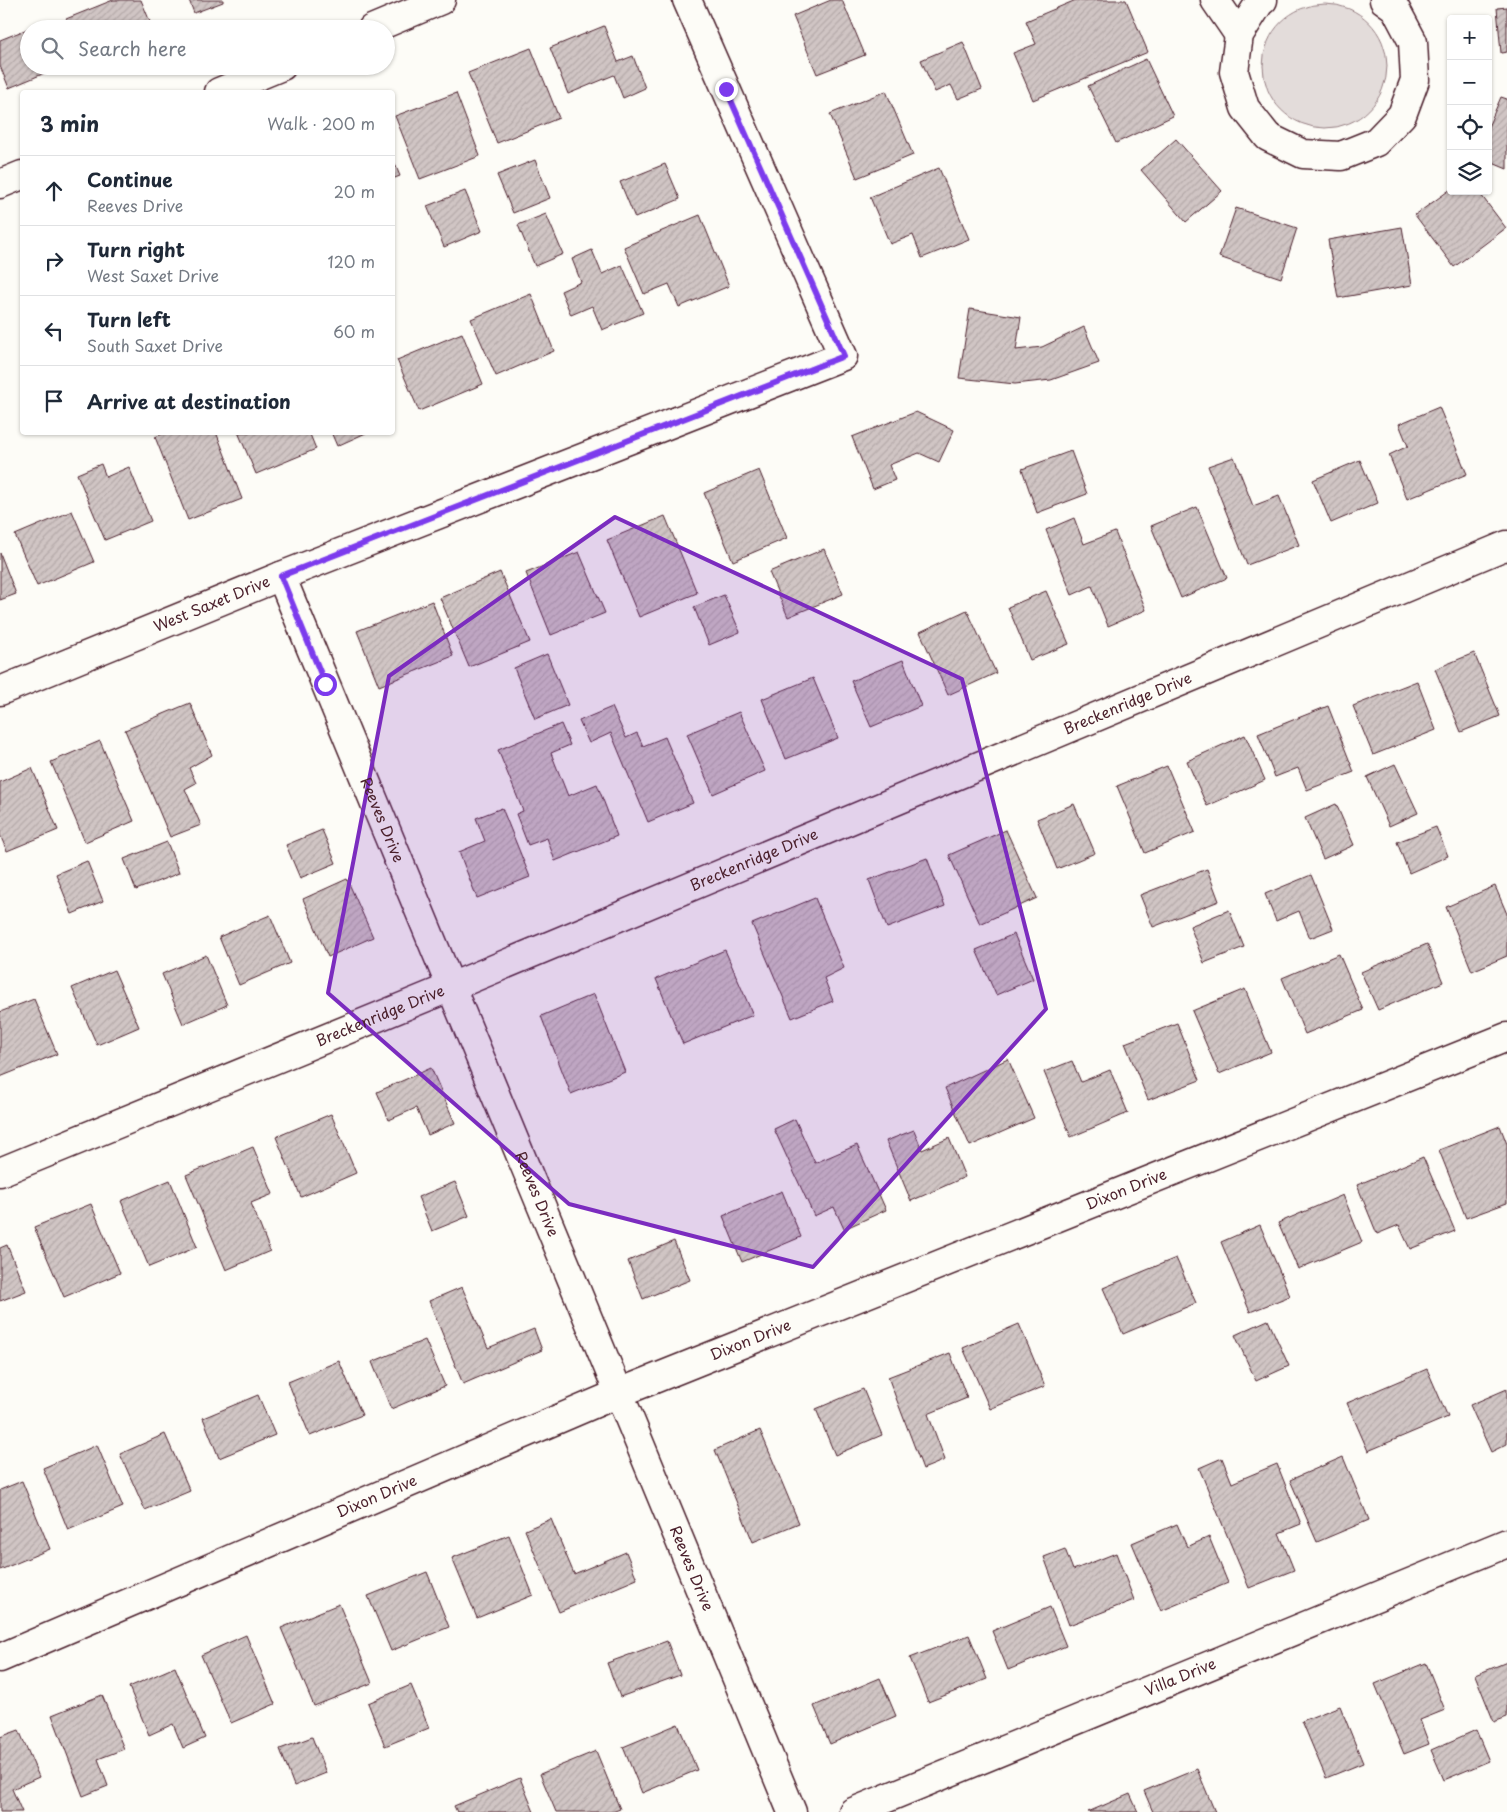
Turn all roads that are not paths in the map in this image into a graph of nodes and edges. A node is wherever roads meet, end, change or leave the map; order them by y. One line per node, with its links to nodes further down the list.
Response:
1 (440, 0): 6 (street)
2 (687, 0): 13 (street, West Saxet Drive)
3 (1216, 0): 7 (street)
4 (1263, 0): 7 (street)
5 (1384, 0): 7 (street)
6 (393, 20)
7 (1239, 34)
8 (261, 75): 9 (street)
9 (225, 90)
10 (20, 176): 11 (street)
11 (0, 184)
12 (1507, 545): 15 (street, Breckenridge Drive)
13 (281, 576): 14 (street, West Saxet Drive); 15 (street, Reeves Drive)
14 (0, 691)
15 (451, 987): 17 (street, Breckenridge Drive); 18 (street, Reeves Drive)
16 (1507, 1037): 18 (street, Dixon Drive)
17 (0, 1172)
18 (619, 1394): 20 (street, Dixon Drive); 21 (street, Reeves Drive)
19 (1507, 1543): 22 (street, Villa Drive)
20 (0, 1658)
21 (792, 1812)
22 (853, 1812)

